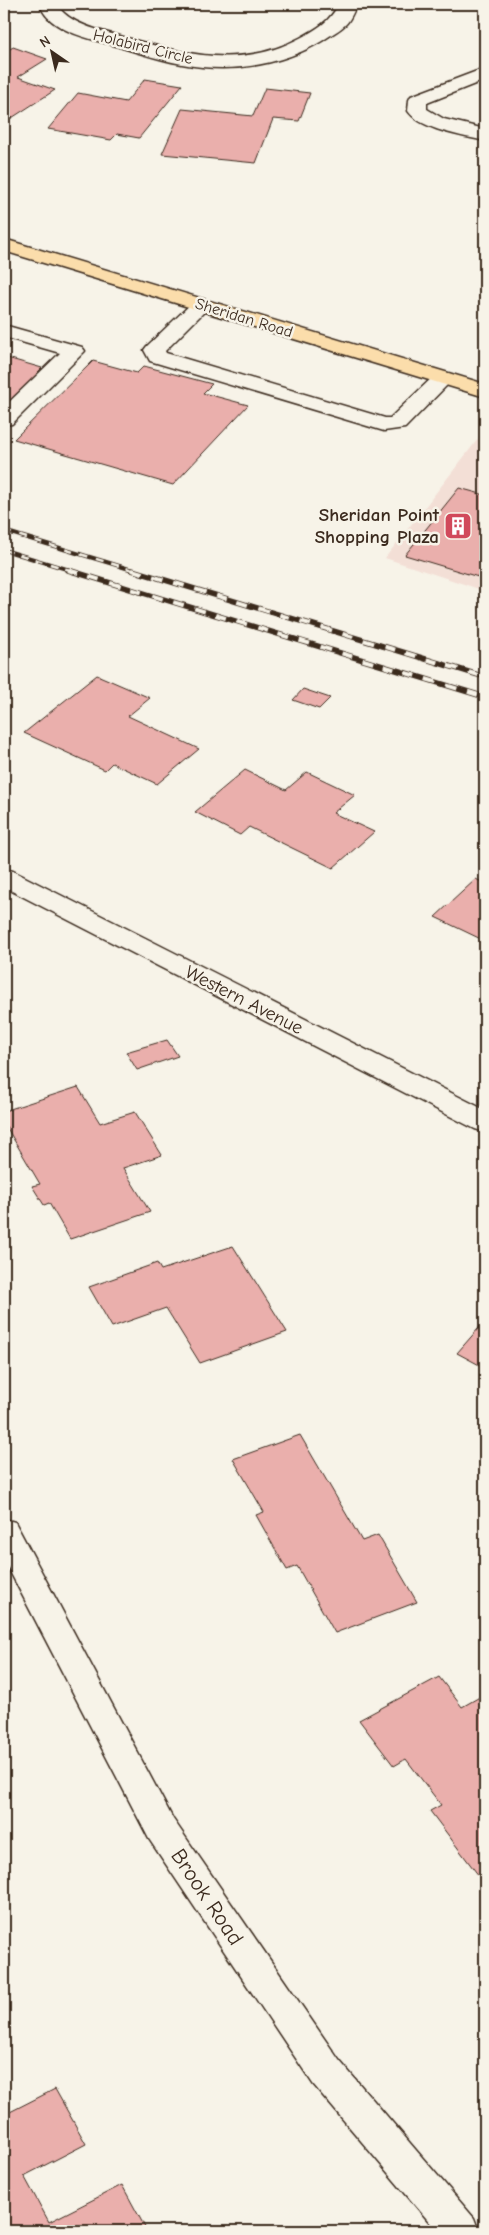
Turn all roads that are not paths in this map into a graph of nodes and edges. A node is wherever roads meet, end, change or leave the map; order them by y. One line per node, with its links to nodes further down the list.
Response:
1 (50, 4): 2 (street, Holabird Circle)
2 (348, 4)
3 (485, 74): 4 (street)
4 (485, 135)
5 (4, 245): 6 (main road, Sheridan Road)
6 (202, 305): 8 (main road, Sheridan Road); 8 (street)
7 (4, 331): 10 (street)
8 (442, 378): 9 (main road, Sheridan Road)
9 (485, 392)
10 (4, 419)
11 (4, 877): 12 (street, Western Avenue)
12 (485, 1122)
13 (4, 1531): 14 (street, Brook Road)
14 (461, 2231)

